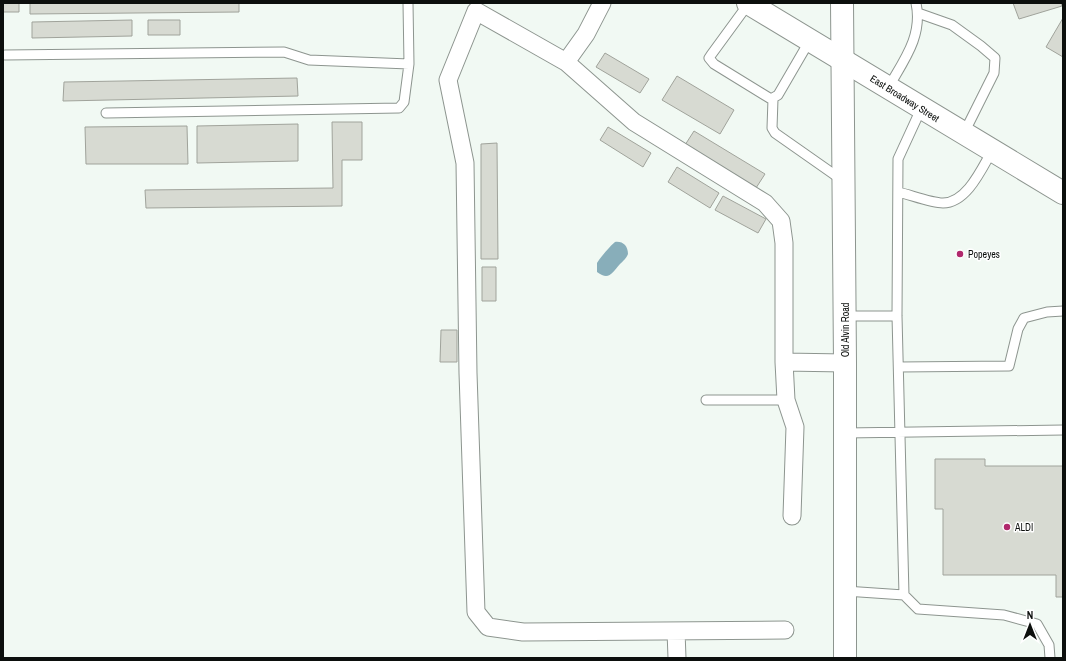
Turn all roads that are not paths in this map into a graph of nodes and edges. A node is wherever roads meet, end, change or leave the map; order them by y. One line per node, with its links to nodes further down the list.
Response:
1 (408, 3): 11 (lane)
2 (602, 3): 10 (street)
3 (749, 3): 7 (street, East Broadway Street); 13 (lane)
4 (842, 3): 9 (street, Old Alvin Road)
5 (916, 3): 6 (lane)
6 (918, 13): 12 (lane); 16 (lane)
7 (810, 40): 9 (street, East Broadway Street); 13 (lane)
8 (5, 55): 11 (lane)
9 (842, 59): 12 (street, East Broadway Street); 18 (street, Old Alvin Road)
10 (566, 62): 24 (street); 36 (street)
11 (409, 64): 15 (lane)
12 (888, 88): 14 (street, East Broadway Street)
13 (773, 98): 18 (lane)
14 (921, 108): 16 (street, East Broadway Street); 19 (lane)
15 (106, 113)
16 (964, 134): 17 (street, East Broadway Street)
17 (992, 150): 19 (lane); 20 (street, East Broadway Street)
18 (844, 182): 22 (street, Old Alvin Road)
19 (898, 192): 23 (lane)
20 (1063, 193)
21 (1063, 311): 26 (lane)
22 (845, 316): 23 (lane); 25 (street, Old Alvin Road)
23 (897, 316): 26 (lane)
24 (784, 362): 25 (street); 28 (street)
25 (845, 363): 31 (street, Old Alvin Road)
26 (899, 367): 30 (lane)
27 (706, 400): 28 (lane)
28 (786, 400): 32 (street)
29 (1063, 430): 30 (lane)
30 (900, 432): 31 (lane); 34 (lane)
31 (845, 433): 33 (street, Old Alvin Road)
32 (792, 516)
33 (845, 591): 34 (lane); 38 (street, Old Alvin Road)
34 (904, 595): 39 (lane)
35 (785, 630): 36 (street)
36 (676, 631): 37 (street)
37 (677, 658)
38 (845, 658)
39 (1050, 658)

